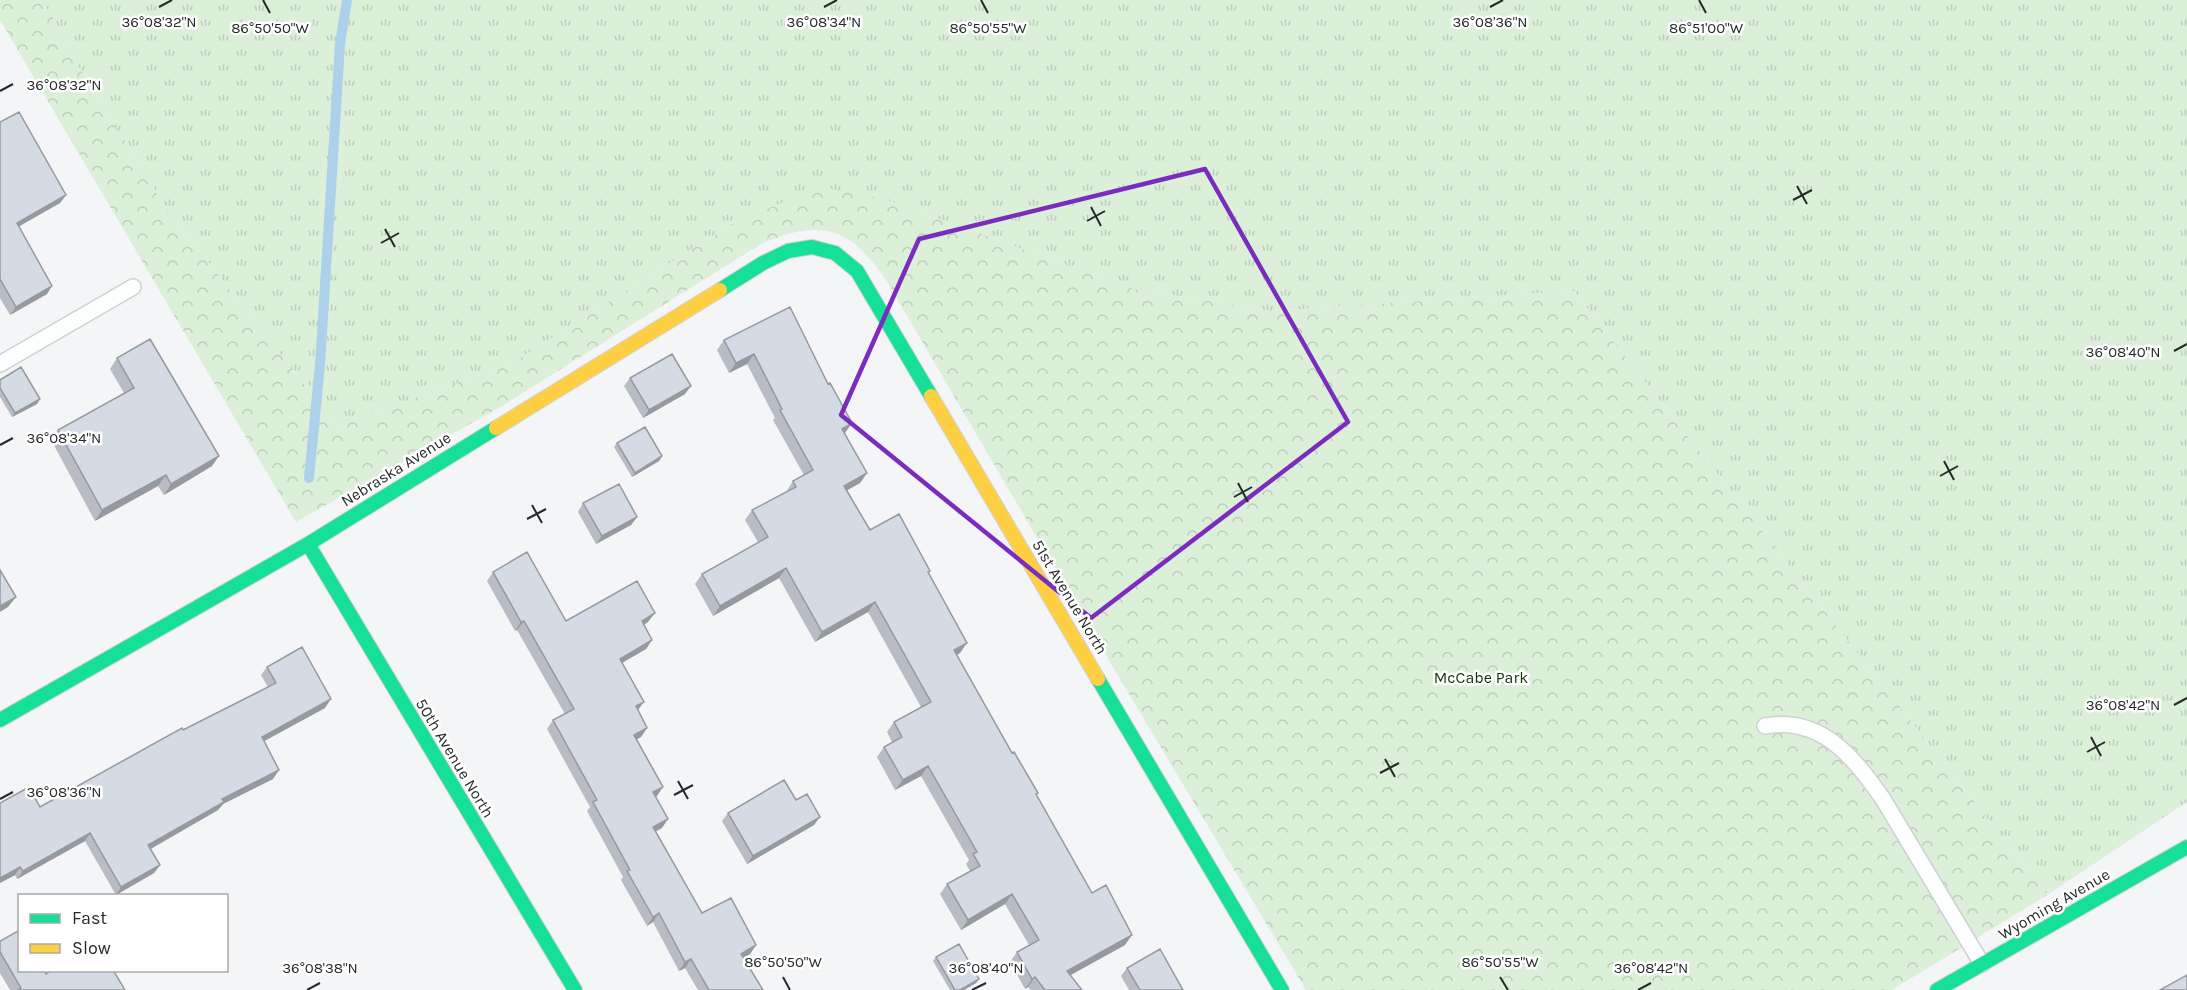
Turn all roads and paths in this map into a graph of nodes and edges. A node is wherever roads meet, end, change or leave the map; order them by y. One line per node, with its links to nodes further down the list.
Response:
1 (808, 246): 4 (street, Nebraska Avenue); 10 (street, 51st Avenue North)
2 (133, 287): 3 (lane)
3 (0, 364)
4 (308, 544): 5 (street, Nebraska Avenue); 9 (street, 50th Avenue North)
5 (0, 720)
6 (1766, 726): 8 (lane)
7 (2187, 847): 8 (street, Wyoming Avenue)
8 (1982, 964): 11 (street, Wyoming Avenue)
9 (575, 990)
10 (1282, 990)
11 (1937, 990)

